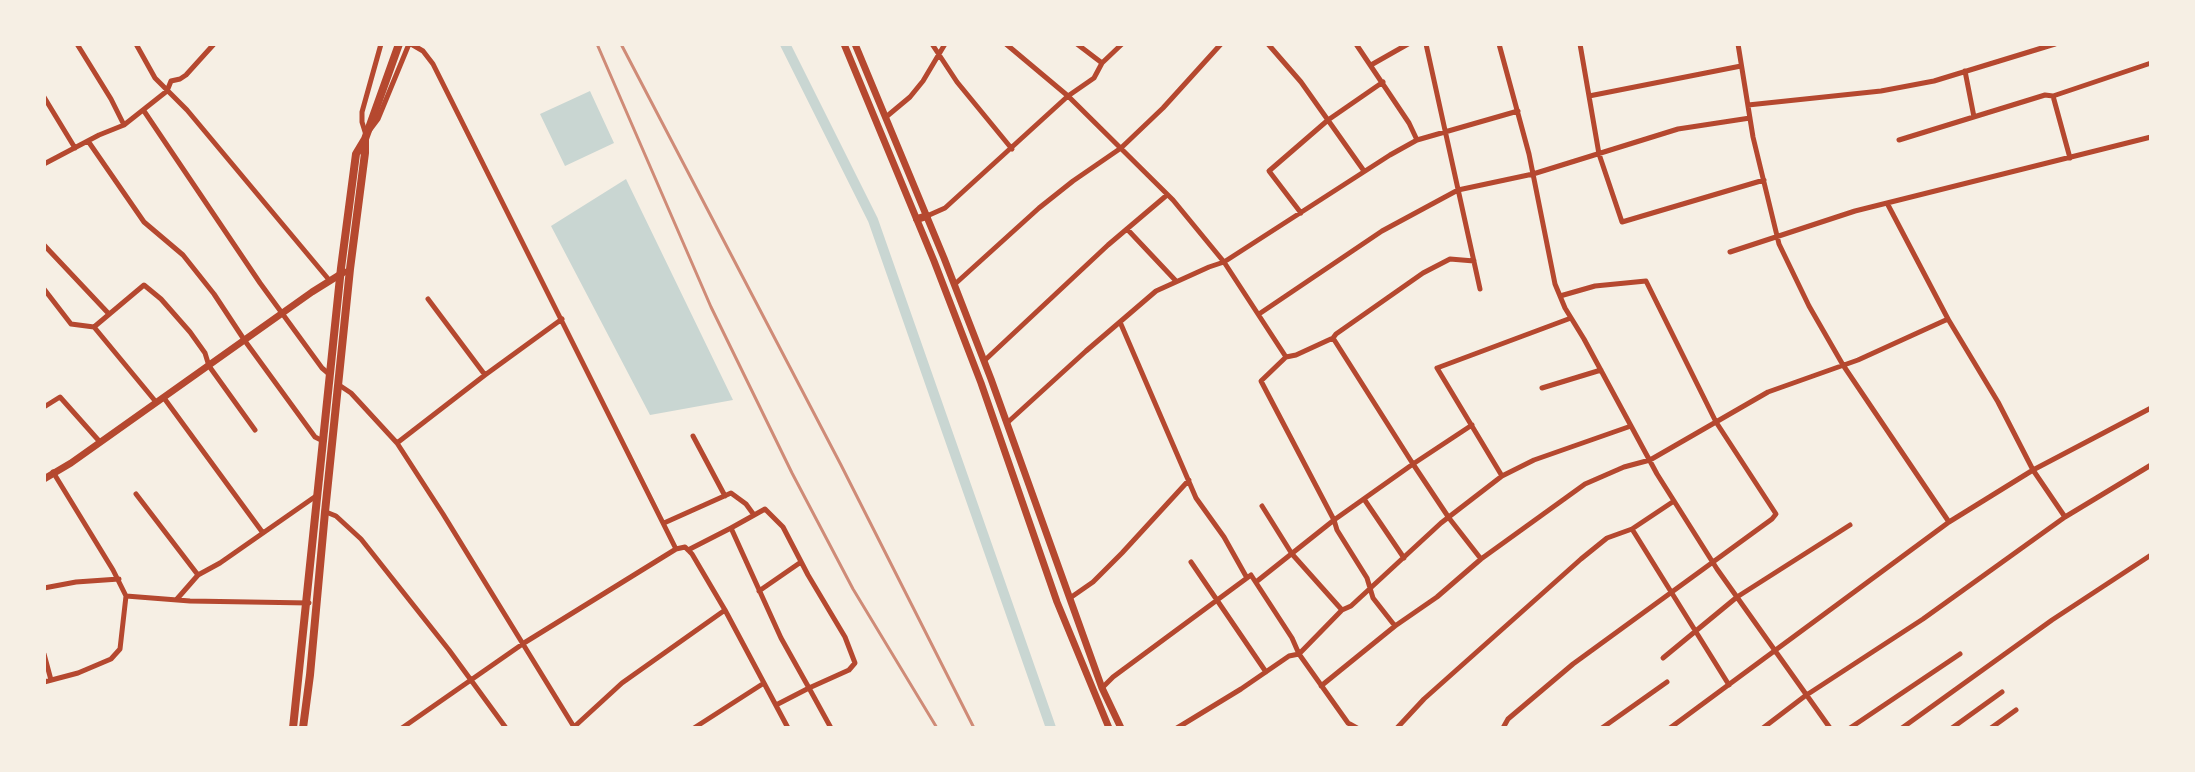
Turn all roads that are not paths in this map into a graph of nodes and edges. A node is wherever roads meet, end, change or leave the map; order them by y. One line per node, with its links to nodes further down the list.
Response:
1 (77, 44): 42 (street)
2 (136, 44): 30 (street)
3 (214, 44): 30 (street)
4 (381, 44): 44 (street)
5 (399, 44): 44 (main road)
6 (413, 44): 44 (street); 82 (street)
7 (844, 44): 62 (main road)
8 (855, 44): 38 (main road)
9 (932, 44): 23 (street)
10 (945, 44): 23 (street)
11 (1006, 44): 31 (street)
12 (1077, 44): 24 (street)
13 (1122, 44): 24 (street)
14 (1221, 44): 50 (street)
15 (1268, 44): 41 (street)
16 (1356, 44): 26 (street)
17 (1408, 44): 26 (street)
18 (1426, 44): 43 (street)
19 (1499, 44): 37 (street)
20 (1580, 44): 32 (street)
21 (1738, 44): 27 (street)
22 (2055, 44): 28 (street)
23 (939, 53): 38 (street); 51 (street)
24 (1102, 63): 31 (street)
25 (2151, 63): 33 (street)
26 (1371, 65): 29 (street)
27 (1741, 66): 32 (street); 35 (street)
28 (1965, 71): 35 (street); 39 (street)
29 (1383, 82): 41 (street); 46 (street)
30 (167, 91): 36 (street); 71 (street)
31 (1068, 96): 50 (street); 51 (street)
32 (1589, 96): 52 (street)
33 (2053, 96): 39 (street); 53 (street)
34 (44, 97): 49 (street)
35 (1748, 105): 40 (street)
36 (144, 111): 42 (street); 79 (street)
37 (1518, 111): 43 (street); 56 (street)
38 (886, 117): 62 (main road)
39 (1974, 117): 47 (street)
40 (1750, 118): 52 (street); 57 (street)
41 (1328, 120): 55 (street); 61 (street)
42 (124, 125): 48 (street)
43 (1445, 131): 46 (street); 58 (street)
44 (365, 137): 69 (main road); 70 (main road)
45 (2151, 137): 53 (street)
46 (1417, 140): 55 (street)
47 (1899, 140)
48 (88, 141): 49 (street); 87 (street)
49 (75, 148): 54 (street)
50 (1121, 148): 59 (street); 73 (street)
51 (1012, 149): 62 (street)
52 (1599, 154): 56 (street); 57 (street)
53 (2070, 158): 60 (street)
54 (44, 164)
55 (1364, 171): 61 (street)
56 (1533, 174): 58 (street); 76 (street)
57 (1764, 180): 64 (street)
58 (1458, 190): 67 (street); 80 (street)
59 (1167, 195): 63 (street); 68 (street)
60 (1887, 203): 64 (street); 83 (street)
61 (1301, 213): 68 (street)
62 (922, 217): 73 (main road); 192 (main road)
63 (1127, 229): 72 (street); 89 (street)
64 (1777, 236): 66 (street); 90 (street)
65 (44, 245): 78 (street)
66 (1730, 252)
67 (1474, 261): 75 (street); 86 (street)
68 (1224, 262): 72 (street); 80 (street)
69 (350, 269): 70 (main road); 95 (main road)
70 (340, 274): 71 (main road); 93 (main road)
71 (330, 281): 79 (main road)
72 (1176, 281): 84 (street)
73 (954, 285): 89 (main road)
74 (44, 289): 85 (street)
75 (1480, 289)
76 (1560, 296): 81 (street); 100 (street)
77 (428, 299): 94 (street)
78 (109, 314): 85 (street); 91 (street)
79 (282, 314): 87 (main road); 93 (street)
80 (1259, 314): 88 (street)
81 (1571, 318): 92 (street); 102 (street)
82 (562, 319): 94 (street); 129 (street)
83 (1948, 319): 90 (street); 112 (street)
84 (1120, 322): 101 (street); 116 (street)
85 (94, 327): 97 (street)
86 (1333, 338): 88 (street); 110 (street)
87 (245, 341): 91 (main road); 106 (street)
88 (1286, 357): 127 (street)
89 (983, 361): 101 (main road)
90 (1843, 365): 100 (street); 128 (street)
91 (209, 366): 97 (main road); 104 (street)
92 (1601, 370): 96 (street); 103 (street)
93 (330, 375): 106 (main road)
94 (485, 375): 108 (street)
95 (338, 385): 108 (street); 123 (main road)
96 (1542, 388)
97 (160, 401): 107 (main road); 133 (street)
98 (44, 407): 107 (street)
99 (2151, 408): 112 (street)
100 (1716, 422): 109 (street); 142 (street)
101 (1006, 424): 154 (main road)
102 (1472, 425): 110 (street); 114 (street)
103 (1631, 426): 109 (street); 114 (street)
104 (255, 430)
105 (693, 436): 119 (street)
106 (324, 441): 118 (main road)
107 (100, 442): 113 (main road)
108 (397, 443): 162 (street)
109 (1650, 460): 121 (street); 139 (street)
110 (1413, 464): 120 (street); 126 (street)
111 (2151, 465): 125 (street)
112 (2033, 470): 125 (street); 128 (street)
113 (53, 472): 115 (main road); 145 (street)
114 (1502, 476): 126 (street)
115 (44, 479)
116 (1189, 480): 144 (street); 154 (street)
117 (136, 494): 143 (street)
118 (318, 494): 133 (street); 157 (main road)
119 (725, 496): 124 (street); 129 (street)
120 (1364, 499): 127 (street); 138 (street)
121 (1674, 501): 132 (street); 142 (street)
122 (1262, 506): 136 (street)
123 (325, 512): 157 (main road); 169 (street)
124 (754, 515): 131 (street); 140 (street)
125 (2065, 517): 178 (street)
126 (1449, 518): 138 (street); 139 (street)
127 (1334, 520): 136 (street); 149 (street)
128 (1949, 522): 163 (street)
129 (664, 523): 134 (street)
130 (1850, 525): 153 (street)
131 (731, 528): 135 (street); 150 (street)
132 (1632, 529): 151 (street); 196 (street)
133 (263, 533): 143 (street)
134 (676, 549): 135 (street); 162 (street)
135 (688, 550): 158 (street)
136 (1292, 554): 147 (street); 159 (street)
137 (2151, 555): 203 (street)
138 (1404, 558): 149 (street)
139 (1481, 559): 160 (street)
140 (801, 562): 150 (street); 175 (street)
141 (1191, 562): 156 (street)
142 (1713, 562): 151 (street); 153 (street)
143 (198, 575): 155 (street)
144 (1247, 578): 147 (street); 156 (street)
145 (119, 579): 148 (street); 152 (street)
146 (44, 580): 148 (street)
147 (1256, 582): 165 (street)
148 (46, 588)
149 (1370, 588): 159 (street); 160 (street)
150 (759, 591): 175 (street)
151 (1672, 592): 161 (street); 197 (street)
152 (126, 596): 155 (street); 170 (street)
153 (1737, 597): 161 (street); 163 (street)
154 (1069, 599): 176 (main road)
155 (177, 600): 157 (street)
156 (1218, 600): 168 (street); 176 (street)
157 (312, 603): 184 (main road); 185 (main road)
158 (725, 610): 172 (street); 183 (street)
159 (1342, 610): 165 (street)
160 (1395, 626): 174 (street)
161 (1696, 633): 167 (street); 173 (street)
162 (524, 643): 169 (street); 183 (street)
163 (1774, 651): 173 (street); 178 (street)
164 (44, 654): 170 (street)
165 (1299, 654): 168 (street); 174 (street)
166 (1960, 654): 202 (street)
167 (1663, 658)
168 (1266, 672): 194 (street)
169 (470, 680): 181 (street); 188 (street)
170 (48, 681)
171 (1667, 682): 198 (street)
172 (764, 683): 179 (street); 189 (street)
173 (1729, 685): 199 (street)
174 (1321, 686): 195 (street)
175 (809, 688): 179 (street); 191 (street)
176 (1102, 688): 193 (main road)
177 (2002, 692): 204 (street)
178 (1805, 696): 200 (street); 201 (street)
179 (776, 705): 182 (street)
180 (2016, 710): 205 (street)
181 (413, 720): 186 (street); 187 (street)
182 (787, 726): 190 (street)
183 (574, 727)
184 (293, 728)
185 (303, 728)
186 (402, 728)
187 (420, 728)
188 (506, 728)
189 (694, 728)
190 (780, 728)
191 (831, 728)
192 (1109, 728)
193 (1121, 728)
194 (1177, 728)
195 (1357, 728)
196 (1397, 728)
197 (1503, 728)
198 (1602, 728)
199 (1670, 728)
200 (1763, 728)
201 (1830, 728)
202 (1850, 728)
203 (1902, 728)
204 (1952, 728)
205 (1991, 728)

